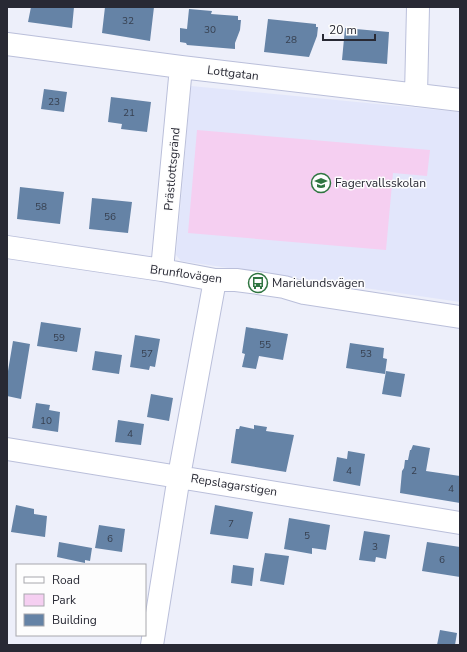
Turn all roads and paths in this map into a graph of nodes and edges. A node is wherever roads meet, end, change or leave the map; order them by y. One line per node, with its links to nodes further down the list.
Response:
1 (418, 7): 4 (street)
2 (7, 44): 3 (street, Lottgatan)
3 (181, 67): 4 (street, Lottgatan); 7 (street, Prästlottsgränd)
4 (416, 95): 5 (street, Lottgatan)
5 (460, 100)
6 (7, 247): 7 (street, Brunflovägen)
7 (162, 270): 8 (street, Brunflovägen)
8 (215, 280): 9 (street, Brunflovägen); 11 (street)
9 (460, 317)
10 (7, 449): 11 (street, Repslagarstigen)
11 (179, 476): 12 (street, Repslagarstigen); 13 (street)
12 (460, 523)
13 (152, 645)

